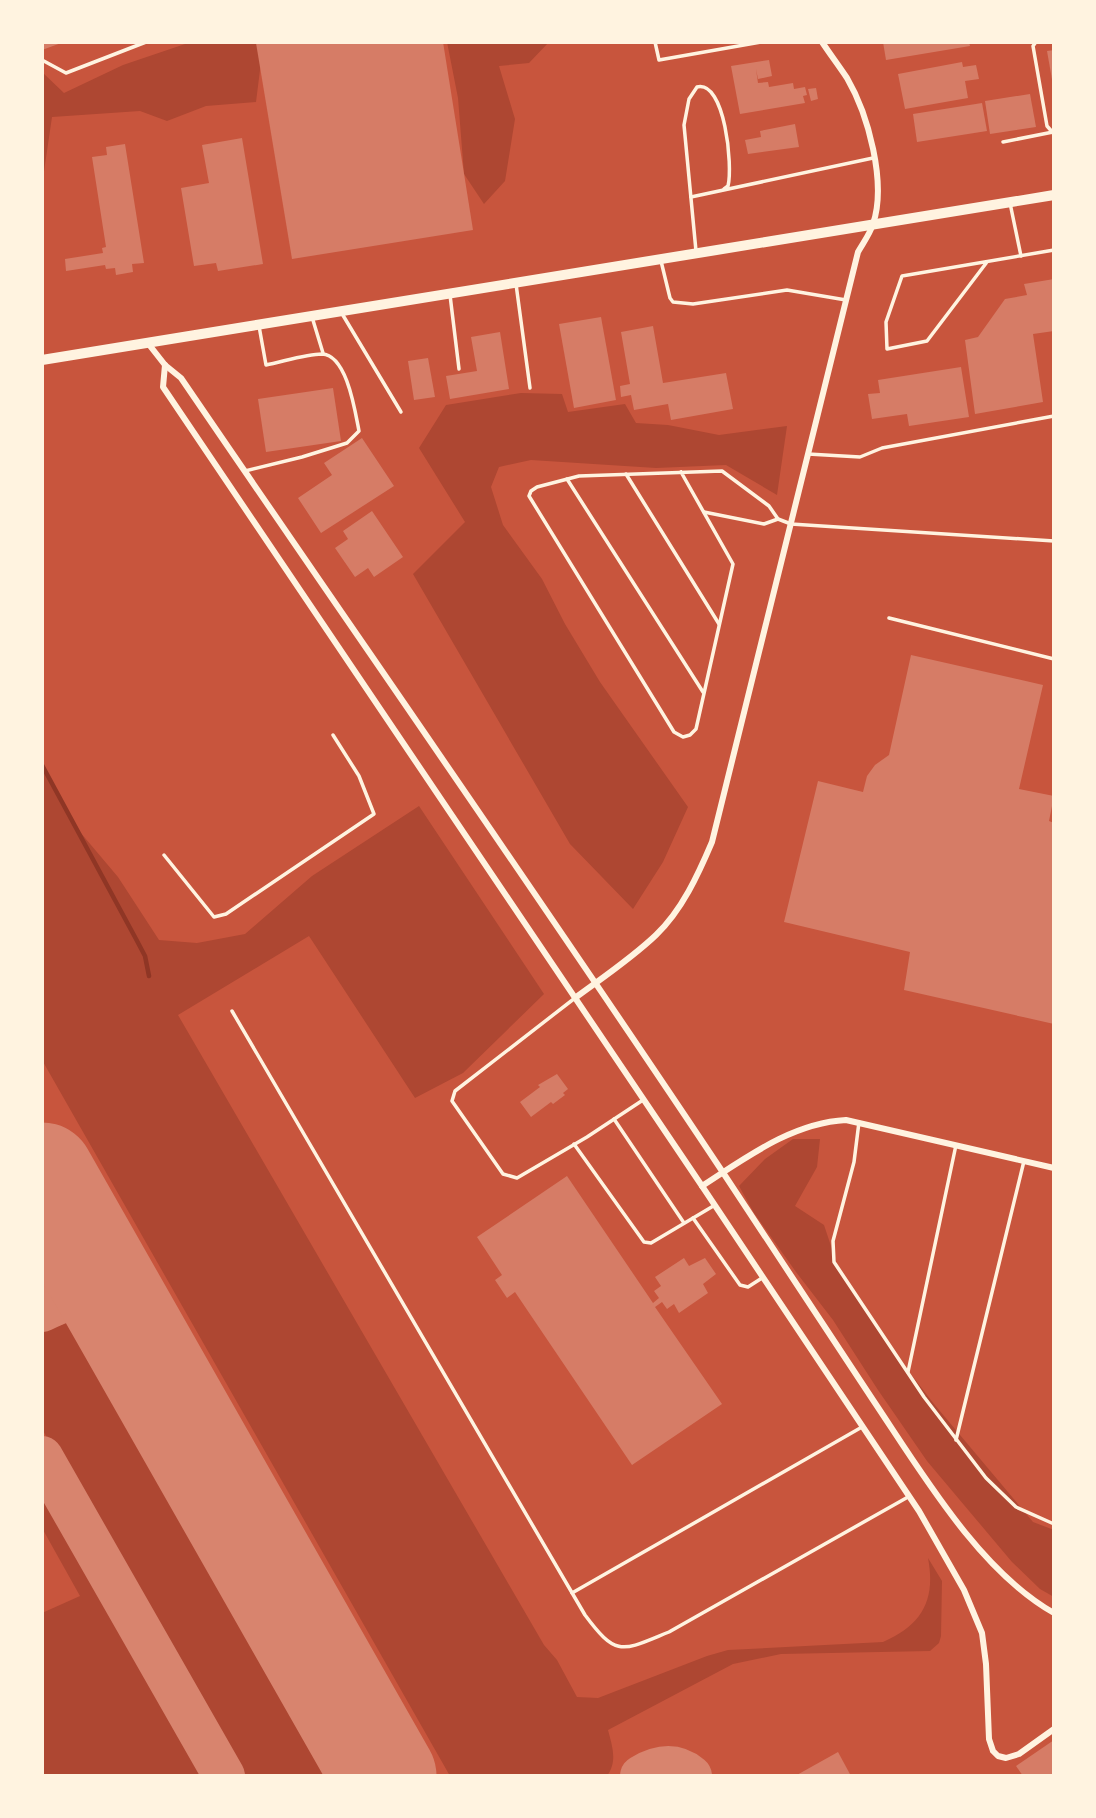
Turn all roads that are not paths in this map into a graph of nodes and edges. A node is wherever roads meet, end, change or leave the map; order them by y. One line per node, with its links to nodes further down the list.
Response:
1 (146, 42): 6 (lane)
2 (656, 42): 3 (lane)
3 (761, 42)
4 (822, 42): 9 (street)
5 (1036, 42): 7 (lane)
6 (42, 60)
7 (1054, 133): 8 (lane)
8 (1003, 142)
9 (873, 158): 10 (lane); 14 (street)
10 (724, 189): 12 (lane); 12 (lane)
11 (1054, 195): 13 (main road)
12 (691, 197): 16 (lane)
13 (1010, 202): 14 (main road); 17 (lane)
14 (873, 225): 16 (main road); 22 (street)
15 (1054, 250): 17 (lane)
16 (696, 253): 18 (main road)
17 (1021, 256): 19 (lane)
18 (661, 259): 20 (main road); 22 (lane)
19 (987, 262): 19 (lane)
20 (516, 282): 21 (main road); 31 (lane)
21 (450, 293): 23 (main road); 30 (lane)
22 (846, 300): 34 (street)
23 (340, 310): 24 (main road); 32 (lane)
24 (311, 315): 25 (main road); 27 (lane)
25 (259, 324): 26 (main road); 27 (lane)
26 (147, 342): 28 (main road); 29 (street)
27 (323, 354): 35 (lane)
28 (42, 360)
29 (165, 365): 35 (street); 50 (street)
30 (460, 369)
31 (530, 388)
32 (401, 412)
33 (1054, 416): 34 (lane)
34 (808, 454): 41 (street)
35 (245, 471): 49 (street)
36 (681, 472): 37 (lane); 39 (lane); 40 (lane)
37 (626, 474): 38 (lane); 44 (lane)
38 (566, 479): 46 (lane); 46 (lane)
39 (703, 512): 40 (lane); 44 (lane)
40 (778, 519): 41 (lane)
41 (791, 524): 42 (lane); 49 (street)
42 (1054, 541)
43 (889, 618): 45 (lane)
44 (719, 624): 46 (lane)
45 (1054, 659)
46 (704, 693)
47 (333, 734): 48 (lane)
48 (164, 855)
49 (595, 983): 50 (street); 59 (street)
50 (575, 998): 52 (street); 55 (lane)
51 (232, 1011): 70 (lane)
52 (644, 1099): 53 (lane); 60 (street)
53 (614, 1119): 55 (lane); 63 (lane)
54 (859, 1122): 56 (street); 59 (street); 65 (lane)
55 (574, 1144): 63 (lane)
56 (956, 1145): 57 (street); 65 (lane)
57 (1024, 1161): 58 (street); 67 (lane)
58 (1054, 1168)
59 (723, 1172): 60 (street); 71 (street)
60 (702, 1185): 61 (street)
61 (715, 1205): 62 (lane); 64 (street)
62 (694, 1218): 63 (lane); 64 (lane)
63 (684, 1223)
64 (763, 1277): 66 (street)
65 (907, 1374): 67 (lane)
66 (863, 1426): 68 (street); 70 (lane)
67 (956, 1440): 69 (lane)
68 (910, 1496): 70 (lane); 72 (street)
69 (1054, 1524)
70 (572, 1593)
71 (1054, 1613)
72 (1054, 1730)

